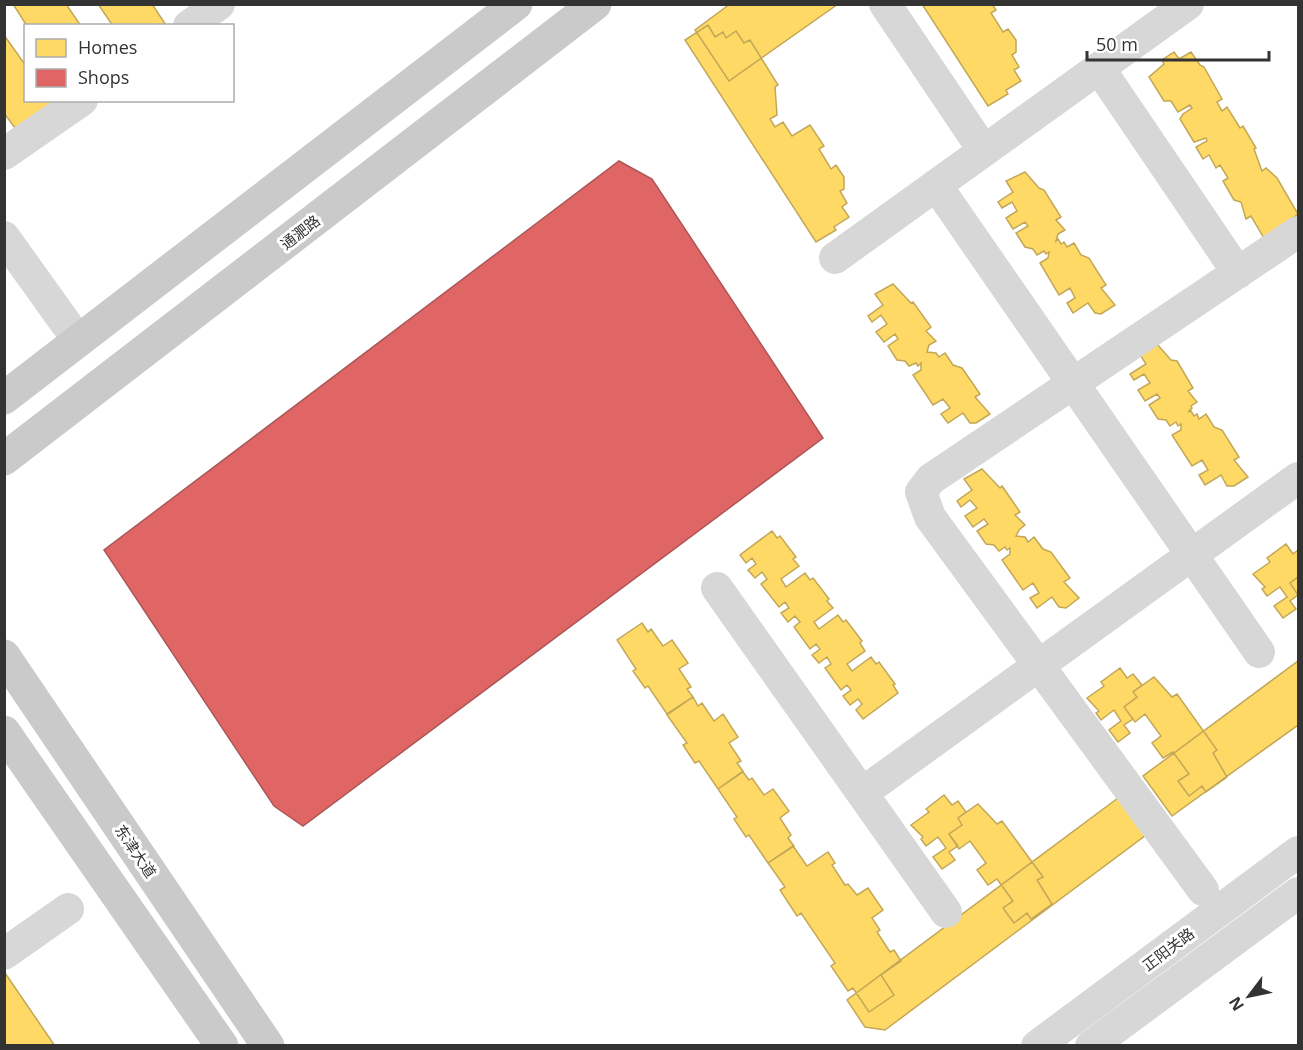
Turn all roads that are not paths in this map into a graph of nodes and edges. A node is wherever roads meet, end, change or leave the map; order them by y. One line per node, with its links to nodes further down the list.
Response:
1 (219, 4): 6 (street)
2 (516, 4): 17 (main road)
3 (595, 4): 18 (main road, 通淝路)
4 (885, 4): 9 (street)
5 (1188, 4): 7 (street)
6 (192, 24)
7 (1099, 68): 9 (street); 15 (street)
8 (79, 102): 10 (street)
9 (984, 151): 11 (street)
10 (4, 154)
11 (936, 185): 14 (street); 22 (street)
12 (1299, 232): 15 (street)
13 (4, 237): 16 (street)
14 (835, 258)
15 (1238, 273): 27 (street)
16 (68, 325)
17 (4, 398)
18 (15, 451): 20 (street)
19 (1299, 478): 25 (street)
20 (4, 480)
21 (717, 588): 25 (street)
22 (1259, 652)
23 (4, 656): 33 (main road, 东津大道)
24 (4, 732): 32 (main road)
25 (862, 794): 30 (street)
26 (1299, 852): 34 (street, 正阳关路)
27 (1203, 890)
28 (1299, 892): 35 (street, 正阳关路)
29 (68, 909): 31 (street)
30 (946, 912)
31 (4, 954)
32 (222, 1046)
33 (268, 1046)
34 (1037, 1046)
35 (1091, 1046)

